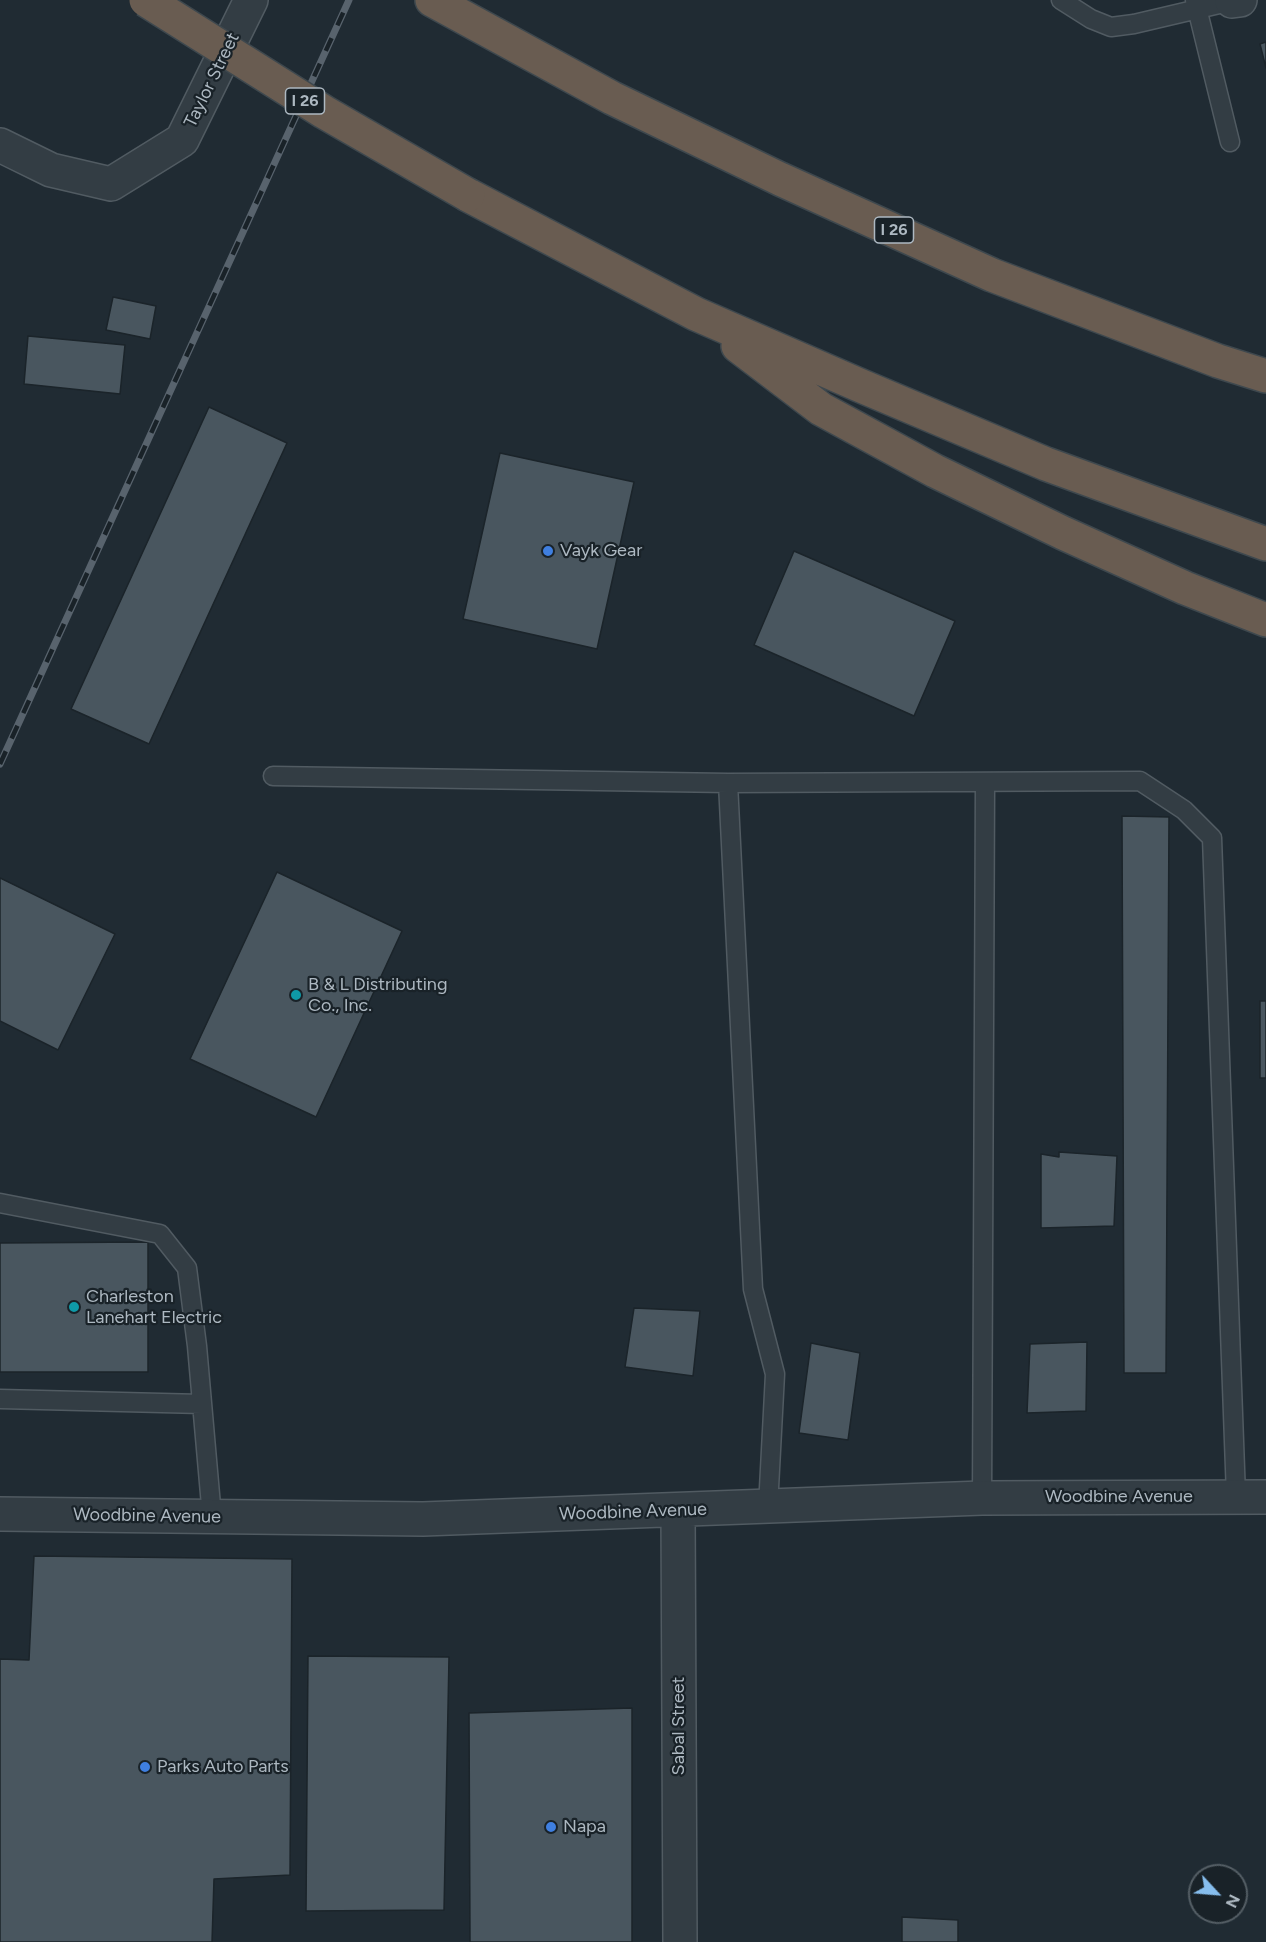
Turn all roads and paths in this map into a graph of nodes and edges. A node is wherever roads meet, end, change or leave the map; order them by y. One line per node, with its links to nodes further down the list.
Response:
1 (146, 0): 9 (highway, I 26, bridge)
2 (251, 0): 8 (street, Taylor Street)
3 (432, 0): 10 (highway, I 26)
4 (1062, 0): 6 (lane)
5 (1236, 1): 6 (lane)
6 (1196, 5): 7 (lane)
7 (1230, 142)
8 (0, 146)
9 (696, 314): 11 (highway, I 26); 12 (highway)
10 (1266, 374)
11 (1266, 544)
12 (1266, 620)
13 (273, 776): 14 (lane)
14 (728, 783): 15 (lane); 21 (lane)
15 (985, 783): 19 (lane); 20 (lane)
16 (0, 1203): 18 (lane)
17 (0, 1399): 18 (lane)
18 (202, 1404): 24 (lane)
19 (1251, 1496): 20 (street, Woodbine Avenue)
20 (982, 1498): 21 (street, Woodbine Avenue)
21 (768, 1507): 22 (street, Woodbine Avenue)
22 (678, 1510): 24 (street, Woodbine Avenue); 25 (street, Sabal Street)
23 (0, 1514): 24 (street, Woodbine Avenue)
24 (212, 1516)
25 (680, 1942)

